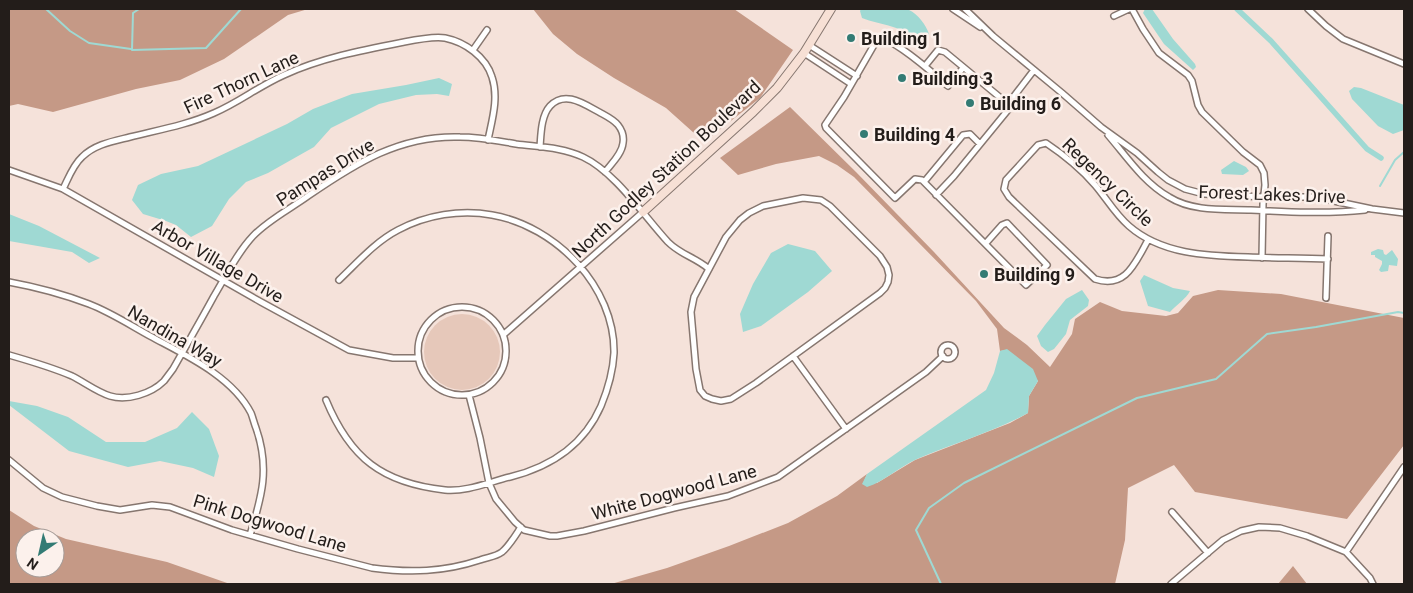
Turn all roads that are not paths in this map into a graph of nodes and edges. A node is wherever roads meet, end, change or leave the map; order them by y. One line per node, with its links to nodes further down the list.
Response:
1 (832, 9): 9 (street, North Godley Station Boulevard)
2 (952, 9): 8 (street, Forest Lakes Drive)
3 (965, 9): 8 (street, Forest Lakes Drive)
4 (1130, 9): 6 (street); 30 (street)
5 (1308, 9): 12 (street)
6 (1114, 16)
7 (487, 30): 10 (street)
8 (993, 36): 15 (street, Forest Lakes Drive)
9 (809, 45): 11 (street, North Godley Station Boulevard); 16 (street)
10 (473, 50): 20 (street, Fire Thorn Lane); 28 (street, Fire Thorn Lane)
11 (804, 53): 17 (street); 33 (street, North Godley Station Boulevard)
12 (1404, 64)
13 (925, 66): 14 (street); 14 (street); 16 (street)
14 (964, 68): 18 (street)
15 (1034, 70): 18 (street); 19 (street, Forest Lakes Drive)
16 (857, 76): 17 (street)
17 (852, 84): 26 (street)
18 (1008, 104): 21 (street)
19 (1101, 127): 25 (street, Forest Lakes Drive); 27 (street, Forest Lakes Drive)
20 (488, 140): 22 (street, Pampas Drive); 42 (street, Pampas Drive)
21 (980, 144): 26 (street); 29 (street)
22 (540, 147): 24 (street, Pampas Drive); 24 (street)
23 (9, 170): 28 (street, Arbor Village Drive)
24 (604, 172): 33 (street, Pampas Drive)
25 (1158, 172): 27 (street); 30 (street, Forest Lakes Drive)
26 (924, 182): 29 (street)
27 (1148, 182): 32 (street, Forest Lakes Drive)
28 (63, 189): 42 (street, Arbor Village Drive)
29 (936, 195): 37 (street)
30 (1264, 197): 31 (street, Forest Lakes Drive); 32 (street)
31 (1372, 209): 32 (street, Forest Lakes Drive); 34 (street, Forest Lakes Drive)
32 (1263, 211): 38 (street)
33 (643, 212): 40 (street, North Godley Station Boulevard); 41 (street, Pampas Drive)
34 (1404, 213)
35 (1328, 236): 39 (street)
36 (1148, 240): 36 (street, Regency Circle); 38 (street, Regency Circle)
37 (986, 244): 37 (street)
38 (1262, 258): 39 (street, Regency Circle)
39 (1328, 259): 45 (street)
40 (581, 268): 43 (street); 46 (street, North Godley Station Boulevard); 57 (street)
41 (709, 268): 49 (street); 49 (street)
42 (223, 280): 47 (street, Pampas Drive); 51 (street, Arbor Village Drive)
43 (339, 280)
44 (9, 282): 47 (street, Nandina Way)
45 (1326, 298)
46 (503, 336): 51 (street); 52 (street)
47 (182, 354): 48 (street, Pampas Drive); 60 (street, Nandina Way)
48 (9, 356)
49 (793, 356): 54 (street)
50 (943, 356): 54 (street, White Dogwood Lane)
51 (418, 358): 52 (street)
52 (469, 394): 57 (street, White Dogwood Lane)
53 (326, 400): 57 (street)
54 (846, 429): 59 (street, White Dogwood Lane)
55 (9, 460): 60 (street, Pink Dogwood Lane)
56 (1404, 466): 61 (street)
57 (489, 483): 59 (street, White Dogwood Lane)
58 (1172, 512): 62 (street)
59 (521, 527): 60 (street, Pink Dogwood Lane)
60 (250, 535)
61 (1346, 552): 62 (street); 64 (street)
62 (1208, 553): 63 (street)
63 (1171, 584)
64 (1373, 584)

